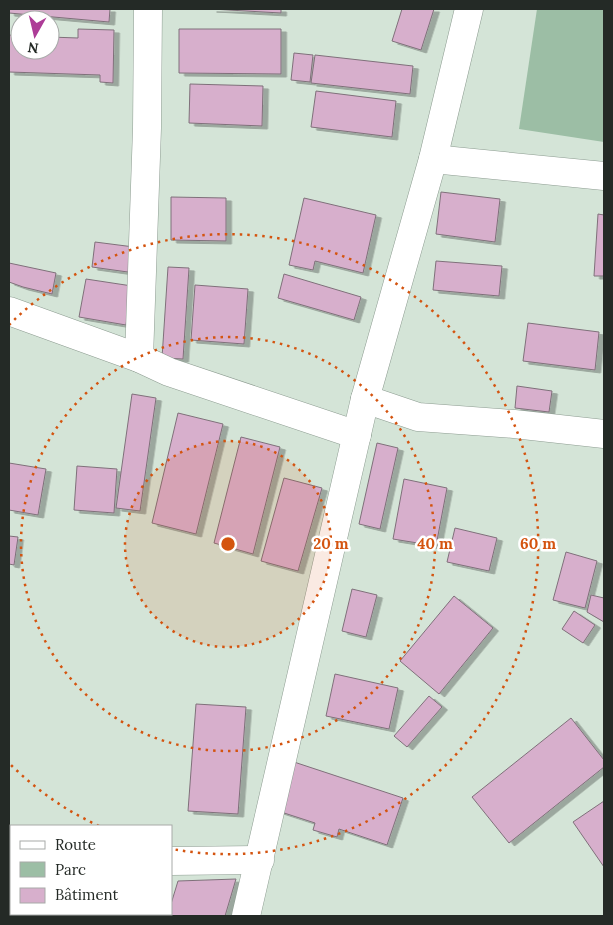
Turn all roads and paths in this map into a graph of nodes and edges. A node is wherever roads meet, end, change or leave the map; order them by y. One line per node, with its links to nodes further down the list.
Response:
1 (148, 9): 6 (street)
2 (469, 9): 3 (street)
3 (433, 159): 4 (street); 7 (street)
4 (604, 176)
5 (9, 311): 6 (street)
6 (139, 358): 9 (street)
7 (365, 399): 8 (street); 9 (street)
8 (604, 434)
9 (357, 435): 10 (street)
10 (260, 860): 11 (street); 12 (street)
11 (172, 862)
12 (246, 916)

